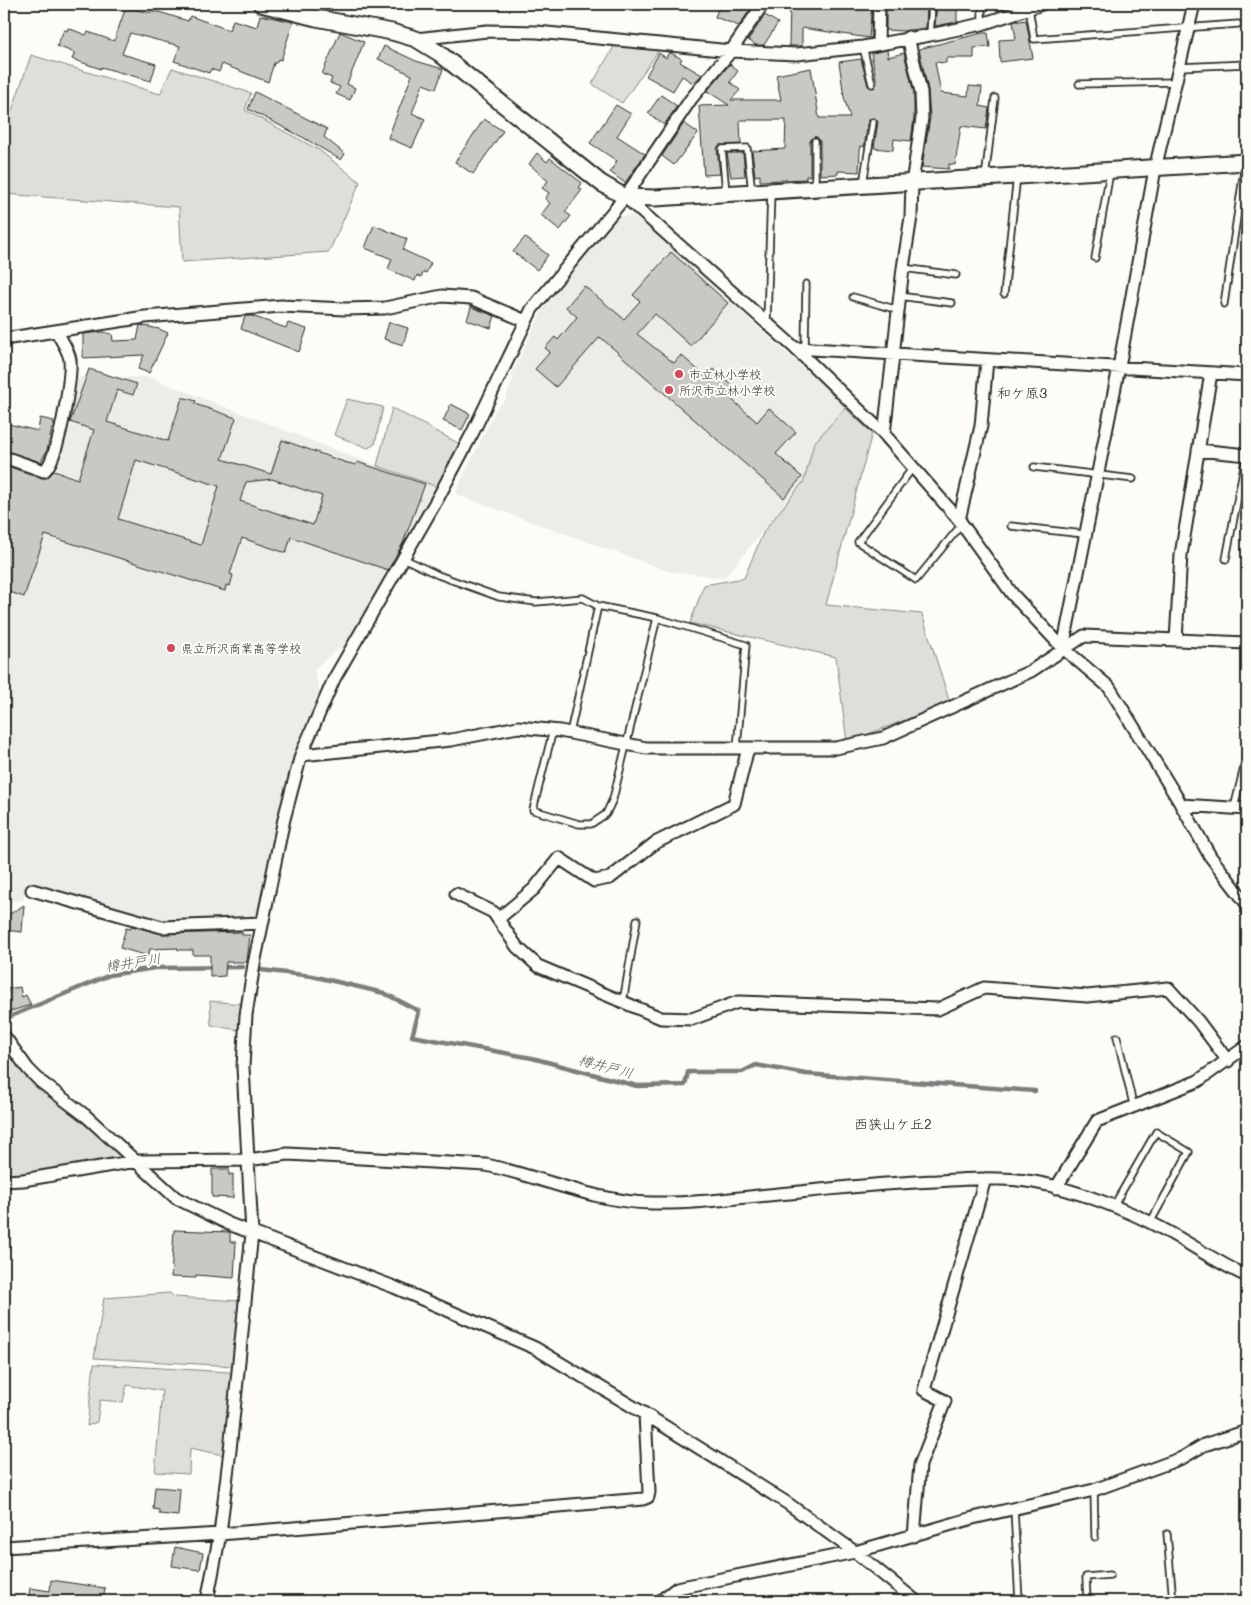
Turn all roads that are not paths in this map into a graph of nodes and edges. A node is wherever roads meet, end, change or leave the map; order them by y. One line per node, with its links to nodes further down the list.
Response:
1 (261, 4): 14 (street)
2 (763, 4): 17 (street)
3 (880, 4): 15 (street)
4 (932, 4): 12 (lane)
5 (982, 4): 9 (lane)
6 (1042, 4): 8 (street)
7 (1194, 4): 11 (street)
8 (1029, 8): 9 (street); 11 (lane)
9 (982, 24): 12 (street)
10 (1238, 24): 11 (lane)
11 (1188, 28): 19 (street)
12 (930, 35): 13 (street)
13 (908, 38): 15 (street); 31 (street)
14 (416, 39): 17 (street); 37 (street)
15 (878, 43): 16 (street)
16 (863, 47): 17 (street); 21 (lane)
17 (731, 51): 37 (street)
18 (1247, 64): 19 (lane)
19 (1180, 67): 20 (street)
20 (1176, 82): 22 (lane); 27 (street)
21 (872, 84)
22 (1078, 84)
23 (995, 98): 30 (lane)
24 (873, 122): 32 (lane)
25 (814, 141): 33 (lane)
26 (1246, 162): 27 (street); 46 (lane)
27 (1155, 168): 28 (street); 55 (street)
28 (1111, 170): 29 (street); 38 (lane)
29 (1017, 176): 30 (street); 42 (lane)
30 (985, 178): 31 (street)
31 (912, 183): 32 (street); 39 (street)
32 (862, 186): 33 (street)
33 (815, 188): 34 (street)
34 (771, 191): 35 (street); 49 (lane)
35 (752, 192): 36 (street); 36 (lane)
36 (726, 194): 37 (street)
37 (625, 196): 48 (street); 49 (street)
38 (1095, 258)
39 (903, 268): 40 (lane); 43 (street)
40 (956, 275)
41 (806, 284): 52 (lane)
42 (1004, 294)
43 (899, 296): 45 (lane); 47 (street)
44 (854, 297): 47 (lane)
45 (952, 303)
46 (1224, 304)
47 (898, 310): 53 (street)
48 (526, 321): 50 (street); 69 (street)
49 (767, 324): 52 (street)
50 (57, 332): 51 (street); 61 (street)
51 (4, 338)
52 (800, 348): 53 (street); 58 (street)
53 (893, 354): 54 (street); 58 (street)
54 (987, 360): 55 (street); 66 (street)
55 (1119, 367): 56 (street); 64 (street)
56 (1211, 373): 57 (street); 59 (street)
57 (1247, 375)
58 (884, 434): 62 (street)
59 (1198, 450): 60 (street); 73 (street)
60 (1246, 455): 70 (lane)
61 (4, 457)
62 (914, 466): 66 (street); 66 (lane)
63 (1034, 467): 64 (lane)
64 (1098, 476): 65 (lane); 68 (street)
65 (1133, 479)
66 (960, 522): 75 (street)
67 (1011, 526): 68 (lane)
68 (1084, 534): 75 (street)
69 (405, 559): 71 (lane); 80 (street)
70 (1226, 559)
71 (598, 606): 72 (lane); 77 (lane)
72 (657, 618): 78 (lane); 79 (lane)
73 (1176, 640): 74 (street); 75 (street)
74 (1247, 643)
75 (1063, 648): 79 (street); 82 (street)
76 (553, 730): 77 (street); 78 (lane); 80 (street)
77 (570, 733): 78 (street)
78 (626, 744): 79 (street)
79 (743, 748): 88 (street)
80 (301, 755): 90 (street)
81 (1246, 759): 83 (lane)
82 (1181, 805): 83 (street); 87 (street)
83 (1234, 808): 84 (street)
84 (1247, 809)
85 (32, 890): 90 (street)
86 (456, 894): 88 (street)
87 (1247, 904)
88 (498, 919): 91 (street)
89 (637, 920): 91 (lane)
90 (262, 923): 97 (street)
91 (622, 1002): 95 (street)
92 (4, 1036): 98 (street)
93 (1117, 1037): 96 (lane)
94 (1247, 1046): 95 (street)
95 (1228, 1061): 96 (street)
96 (1134, 1108): 101 (street)
97 (248, 1160): 98 (street); 99 (street); 104 (street)
98 (136, 1161): 100 (street); 104 (street)
99 (985, 1179): 101 (street); 112 (street)
100 (4, 1181)
101 (1056, 1188): 102 (street)
102 (1113, 1207): 103 (street); 103 (lane)
103 (1150, 1223): 105 (street)
104 (252, 1233): 106 (street); 110 (street)
105 (1247, 1276)
106 (646, 1414): 110 (street); 115 (street)
107 (1247, 1431): 108 (street)
108 (1094, 1490): 109 (street); 113 (lane)
109 (1014, 1510): 112 (street); 120 (lane)
110 (220, 1534): 114 (street); 117 (street)
111 (1167, 1534): 122 (lane)
112 (914, 1536): 115 (street)
113 (1095, 1537)
114 (4, 1548)
115 (855, 1552): 118 (street); 119 (street)
116 (1110, 1575): 121 (lane)
117 (207, 1601)
118 (660, 1601)
119 (916, 1601)
120 (1018, 1601)
121 (1088, 1601)
122 (1173, 1601)

